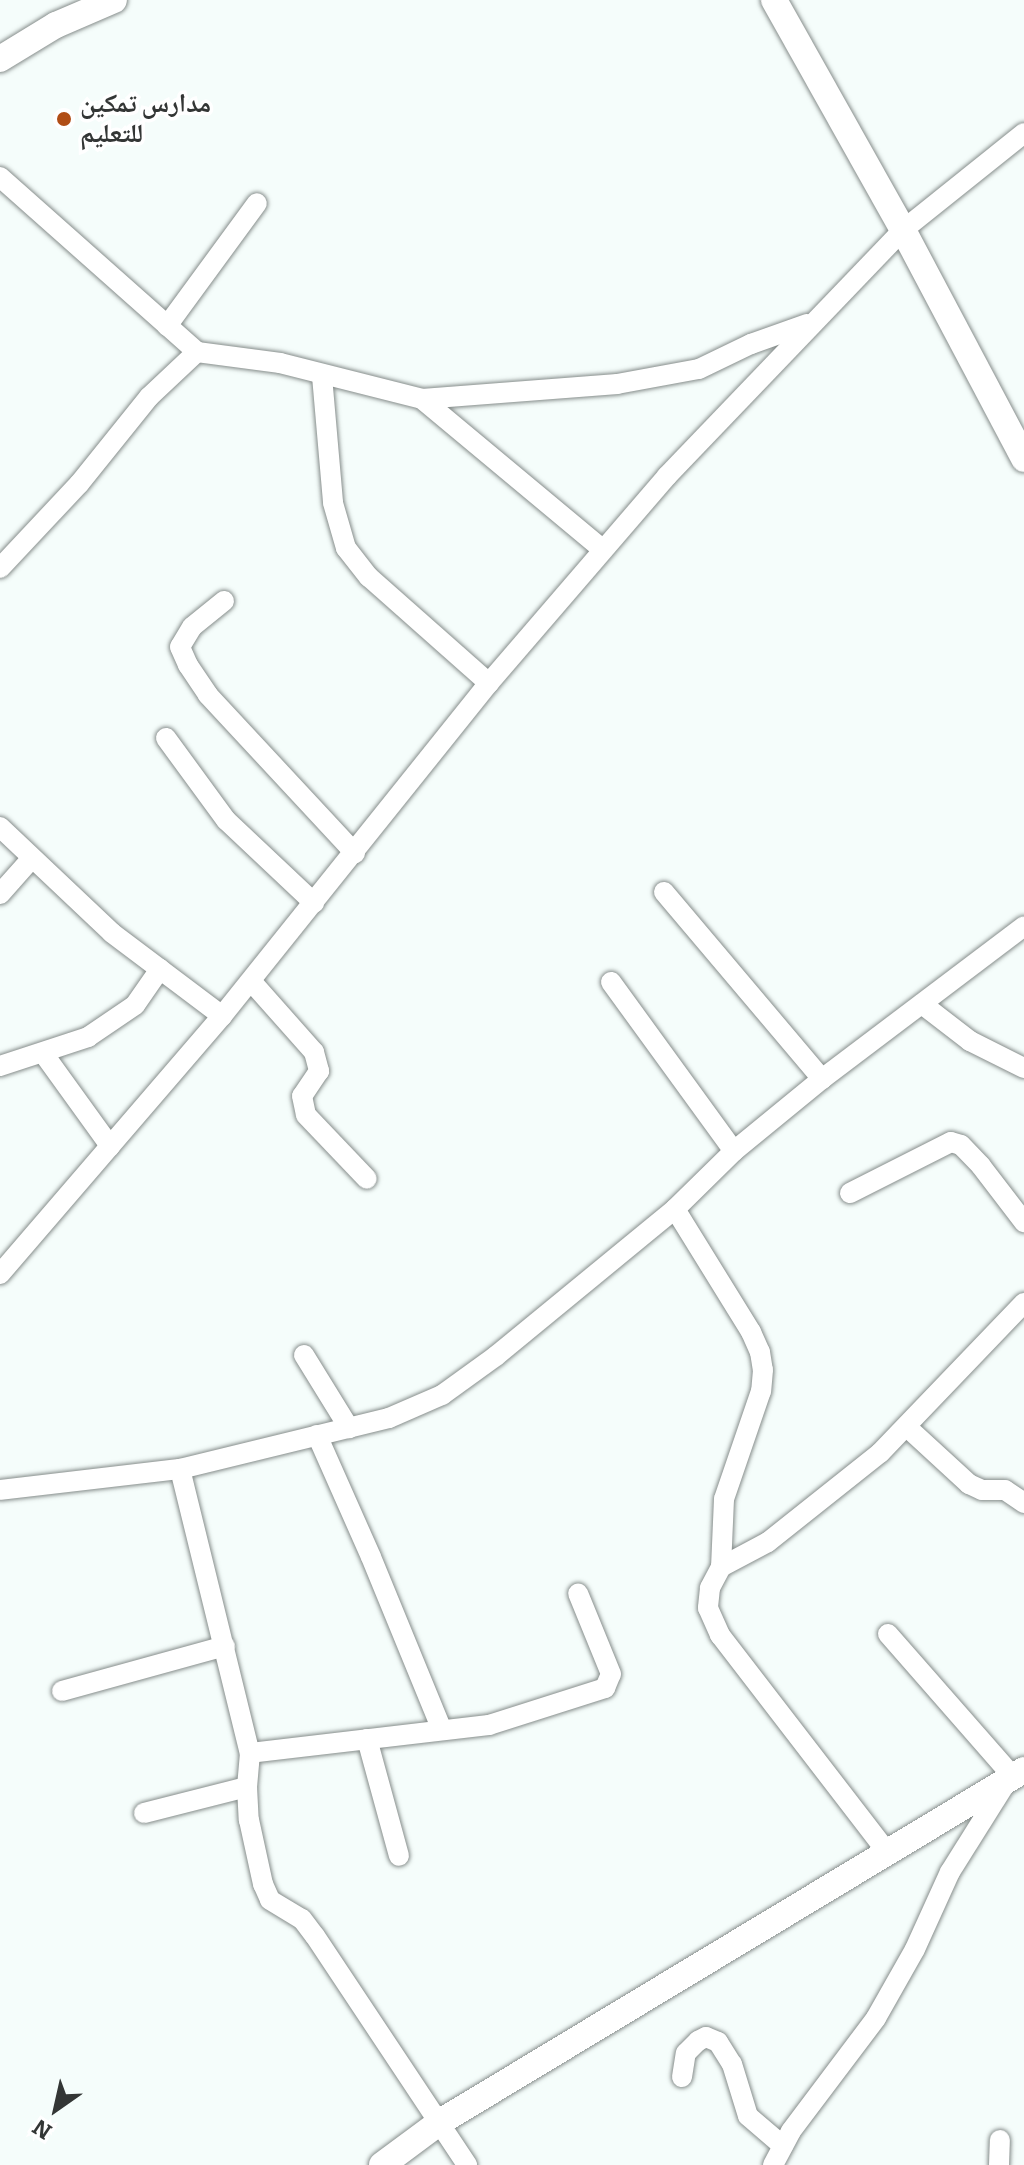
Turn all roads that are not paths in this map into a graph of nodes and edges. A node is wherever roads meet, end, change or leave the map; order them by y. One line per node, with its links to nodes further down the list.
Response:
1 (114, 0): 3 (street)
2 (774, 0): 7 (street)
3 (0, 59)
4 (1024, 133): 7 (street)
5 (0, 177): 9 (street)
6 (257, 203): 9 (street)
7 (903, 230): 8 (street); 13 (street)
8 (814, 322): 12 (street); 14 (street)
9 (167, 326): 10 (street)
10 (197, 352): 11 (street); 15 (street)
11 (322, 376): 12 (street); 17 (street)
12 (422, 399): 14 (street)
13 (1024, 459)
14 (602, 549): 17 (street)
15 (0, 568)
16 (224, 601): 20 (street)
17 (489, 683): 20 (street)
18 (166, 738): 24 (street)
19 (0, 827): 21 (street)
20 (355, 853): 24 (street)
21 (32, 858): 23 (street); 26 (street)
22 (664, 892): 34 (street)
23 (0, 894)
24 (314, 903): 27 (street)
25 (1024, 926): 29 (street)
26 (160, 969): 30 (street); 31 (street)
27 (251, 981): 30 (street); 37 (street)
28 (611, 982): 36 (street)
29 (922, 1004): 33 (street); 34 (street)
30 (222, 1016): 35 (street)
31 (43, 1053): 32 (street); 35 (street)
32 (0, 1066)
33 (1024, 1068)
34 (822, 1079): 36 (street)
35 (110, 1146): 41 (street)
36 (734, 1151): 39 (street)
37 (367, 1179)
38 (850, 1193): 40 (street)
39 (675, 1209): 44 (street); 50 (street)
40 (1024, 1222)
41 (0, 1274)
42 (1024, 1303): 45 (street)
43 (304, 1355): 44 (street)
44 (349, 1428): 46 (street)
45 (908, 1428): 49 (street); 50 (street)
46 (317, 1435): 47 (street); 55 (street)
47 (180, 1469): 48 (street); 53 (street)
48 (0, 1490)
49 (1024, 1503)
50 (721, 1567): 61 (street)
51 (578, 1593): 55 (street)
52 (888, 1634): 58 (street)
53 (225, 1646): 54 (street); 57 (street)
54 (62, 1691)
55 (442, 1730): 56 (street)
56 (367, 1739): 57 (street); 62 (street)
57 (250, 1753): 59 (street)
58 (1015, 1776): 61 (street); 66 (street)
59 (247, 1787): 60 (street); 64 (street)
60 (144, 1813)
61 (887, 1852): 64 (street)
62 (399, 1856)
63 (682, 2077): 66 (street)
64 (440, 2122): 67 (street); 68 (street)
65 (1000, 2140): 70 (street)
66 (783, 2146): 69 (street)
67 (382, 2165)
68 (467, 2165)
69 (773, 2165)
70 (999, 2165)

